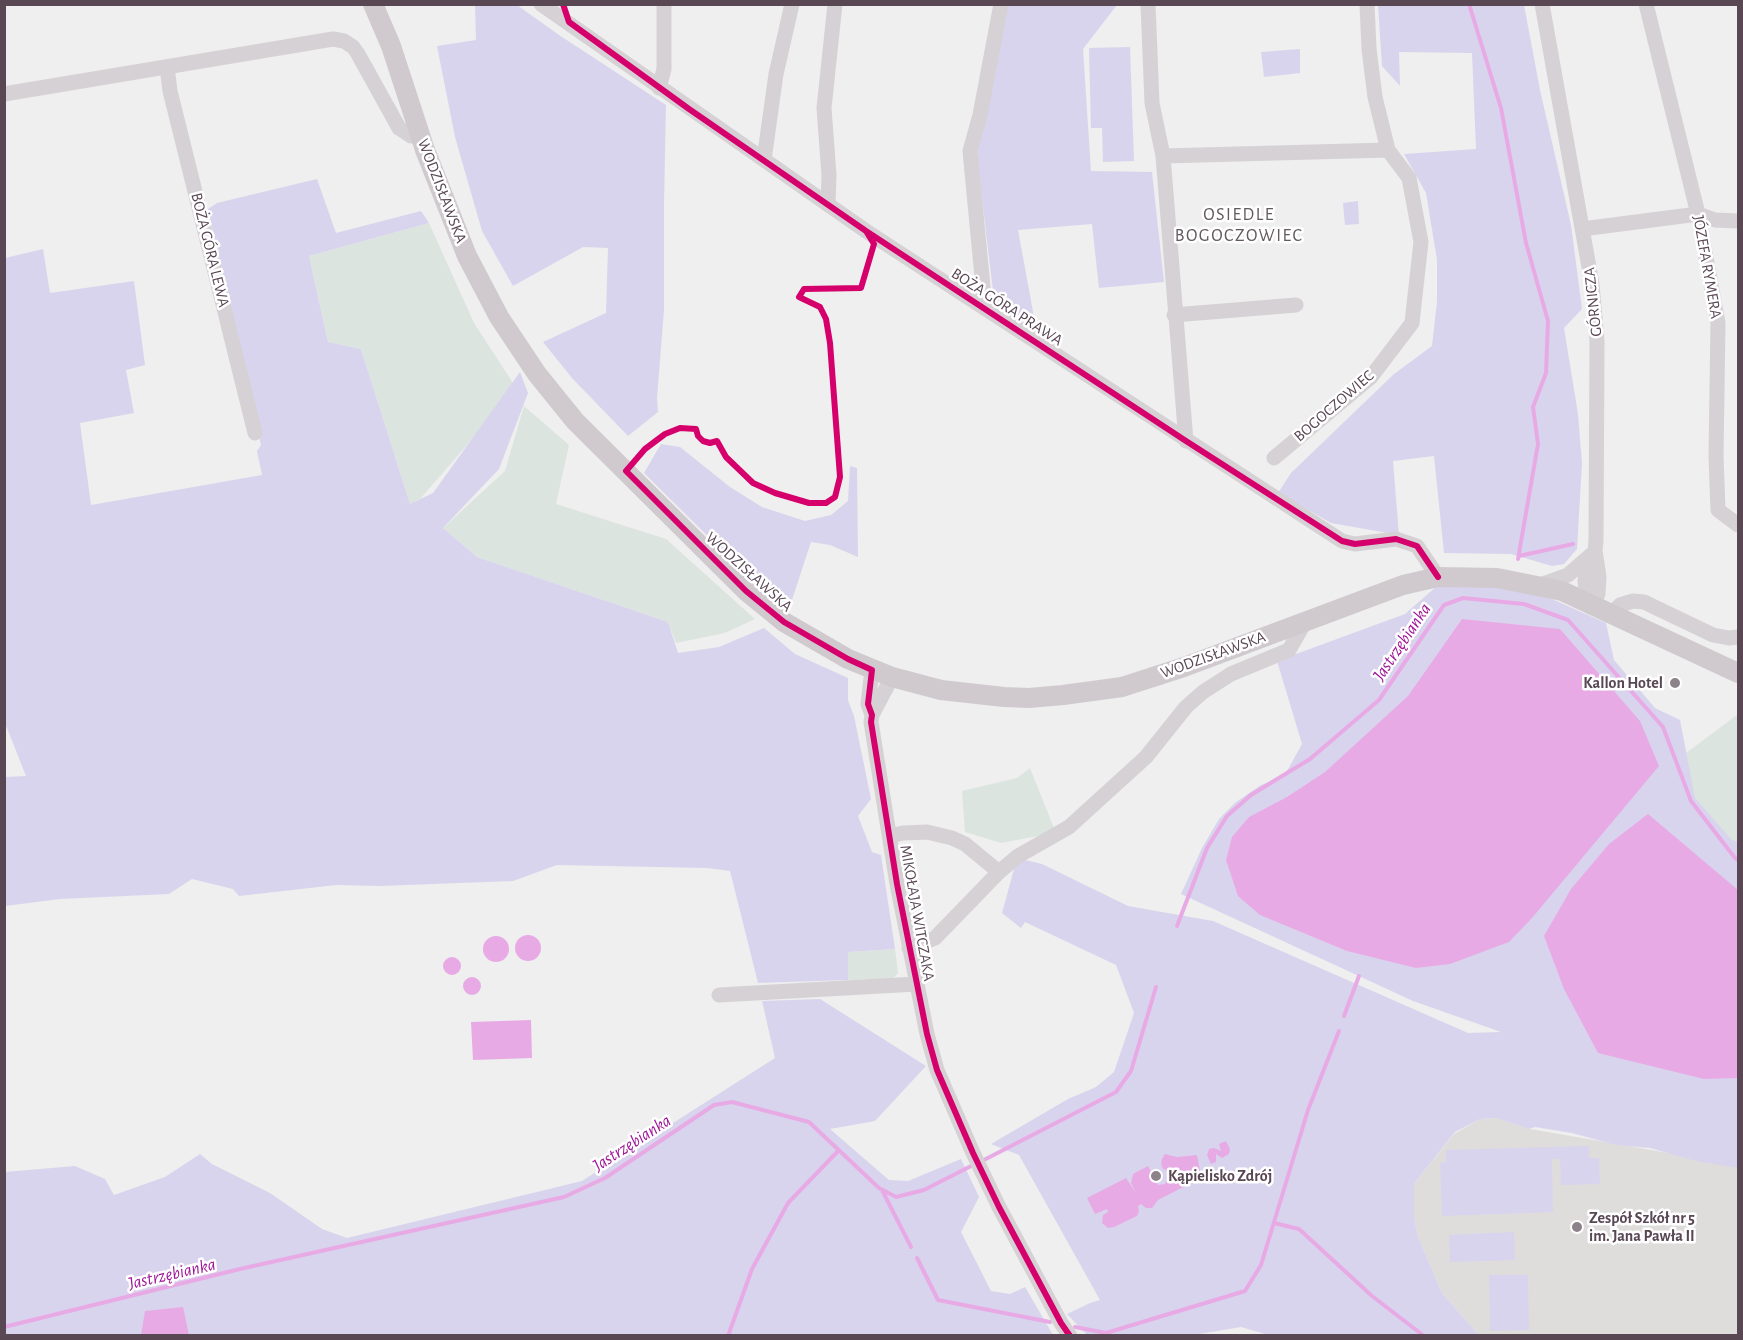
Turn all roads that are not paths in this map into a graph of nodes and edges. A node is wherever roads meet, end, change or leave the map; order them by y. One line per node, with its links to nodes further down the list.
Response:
1 (373, 4): 14 (main road, WODZISŁAWSKA)
2 (541, 4): 12 (street, BOŻA GÓRA PRAWA)
3 (663, 4): 12 (street)
4 (792, 4): 17 (street)
5 (835, 4): 18 (street)
6 (1001, 4): 23 (street, BOŻA GÓRA PRAWA)
7 (1148, 4): 16 (street)
8 (1367, 4): 15 (street, BOGOCZOWIEC)
9 (1542, 4): 21 (street, GÓRNICZA)
10 (1646, 4): 19 (street, JÓZEFA RYMERA)
11 (167, 67): 13 (street); 14 (street); 25 (street, BOŻA GÓRA LEWA)
12 (659, 88): 17 (street, BOŻA GÓRA PRAWA)
13 (4, 94)
14 (421, 136): 36 (main road, WODZISŁAWSKA)
15 (1388, 150): 16 (street); 27 (street, BOGOCZOWIEC)
16 (1163, 156): 24 (street)
17 (764, 160): 18 (street, BOŻA GÓRA PRAWA)
18 (828, 205): 23 (street, BOŻA GÓRA PRAWA)
19 (1698, 214): 20 (street); 21 (street); 28 (street, JÓZEFA RYMERA)
20 (1738, 221)
21 (1582, 229): 29 (street, GÓRNICZA)
22 (1296, 305): 24 (street)
23 (985, 308): 26 (street, BOŻA GÓRA PRAWA)
24 (1174, 315): 26 (street)
25 (255, 433)
26 (1186, 441): 30 (street, BOŻA GÓRA PRAWA)
27 (1274, 458)
28 (1738, 525)
29 (1595, 550): 31 (street); 32 (street, GÓRNICZA)
30 (1438, 577): 31 (main road, WODZISŁAWSKA); 34 (main road, WODZISŁAWSKA)
31 (1540, 585): 32 (main road, WODZISŁAWSKA)
32 (1590, 603): 33 (main road, WODZISŁAWSKA)
33 (1612, 614): 35 (street); 37 (main road, WODZISŁAWSKA)
34 (1305, 622): 38 (main road, WODZISŁAWSKA); 41 (street)
35 (1738, 637)
36 (872, 670): 38 (main road, WODZISŁAWSKA); 39 (street, MIKOŁAJA WITCZAKA)
37 (1738, 673)
38 (892, 677): 39 (street)
39 (872, 715): 40 (street, MIKOŁAJA WITCZAKA)
40 (890, 836): 41 (street); 42 (street, MIKOŁAJA WITCZAKA)
41 (999, 872): 42 (street)
42 (909, 948): 43 (street, MIKOŁAJA WITCZAKA)
43 (917, 984): 44 (street); 45 (street, MIKOŁAJA WITCZAKA)
44 (719, 995)
45 (1070, 1335)

